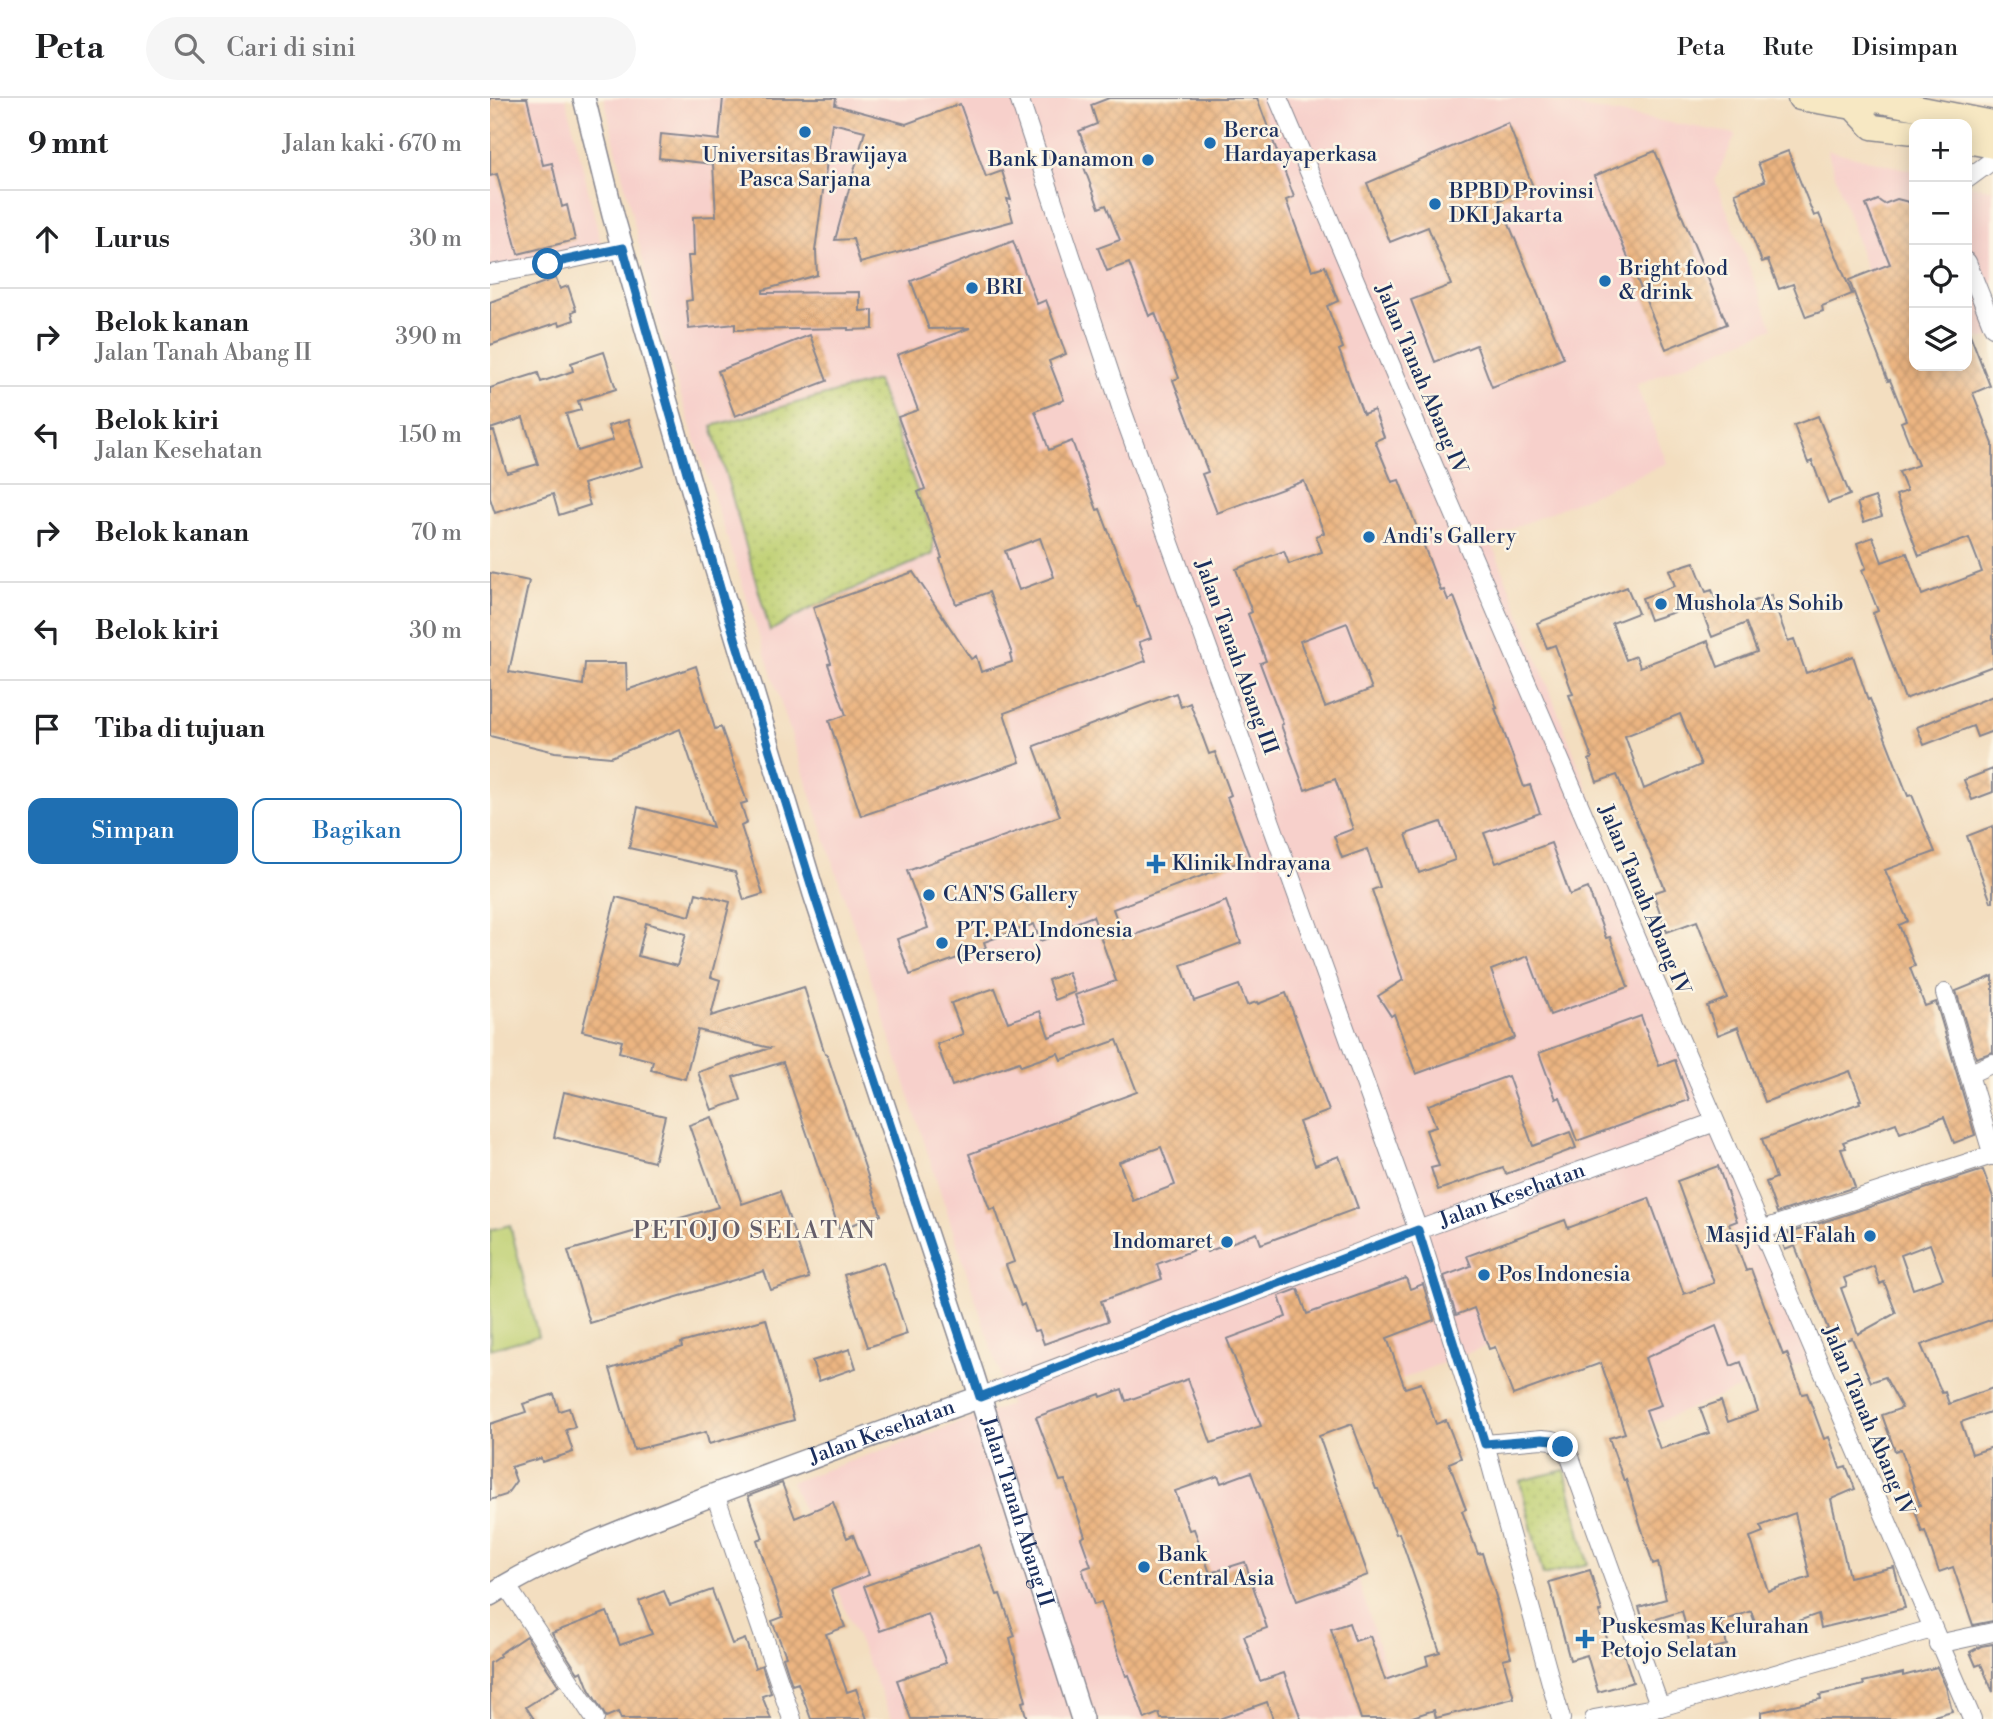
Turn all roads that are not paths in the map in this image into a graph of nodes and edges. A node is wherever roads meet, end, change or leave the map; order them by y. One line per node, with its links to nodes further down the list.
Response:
1 (584, 98): 12 (street, Jalan Tanah Abang II)
2 (1019, 98): 21 (street, Jalan Tanah Abang III)
3 (1278, 98): 19 (street, Jalan Tanah Abang IV)
4 (1800, 98): 5 (main road)
5 (1853, 107): 6 (main road); 7 (main road)
6 (1993, 123)
7 (1909, 131)
8 (1972, 142): 9 (main road)
9 (1993, 146)
10 (1993, 160): 11 (street)
11 (1972, 175)
12 (623, 248): 13 (street); 23 (street, Jalan Tanah Abang II)
13 (490, 274)
14 (1972, 274): 15 (street)
15 (1993, 327)
16 (1945, 993): 18 (street)
17 (1993, 1063): 18 (street)
18 (1969, 1074): 20 (street)
19 (1715, 1122): 21 (street, Jalan Kesehatan); 22 (street, Jalan Tanah Abang IV)
20 (1993, 1155): 22 (street)
21 (1418, 1230): 23 (street, Jalan Kesehatan); 24 (street, Jalan Tanah Abang III)
22 (1761, 1230): 28 (street, Jalan Tanah Abang IV)
23 (980, 1397): 25 (street, Jalan Kesehatan); 32 (street, Jalan Tanah Abang II)
24 (1485, 1444): 29 (street); 33 (street, Jalan Tanah Abang III)
25 (715, 1494): 26 (street, Jalan Kesehatan); 31 (street)
26 (498, 1590): 30 (street)
27 (1993, 1632): 28 (street)
28 (1935, 1637): 29 (street); 35 (street, Jalan Tanah Abang IV)
29 (1660, 1707): 34 (street)
30 (595, 1719)
31 (792, 1719)
32 (1082, 1719)
33 (1561, 1719)
34 (1594, 1719)
35 (1972, 1719)

